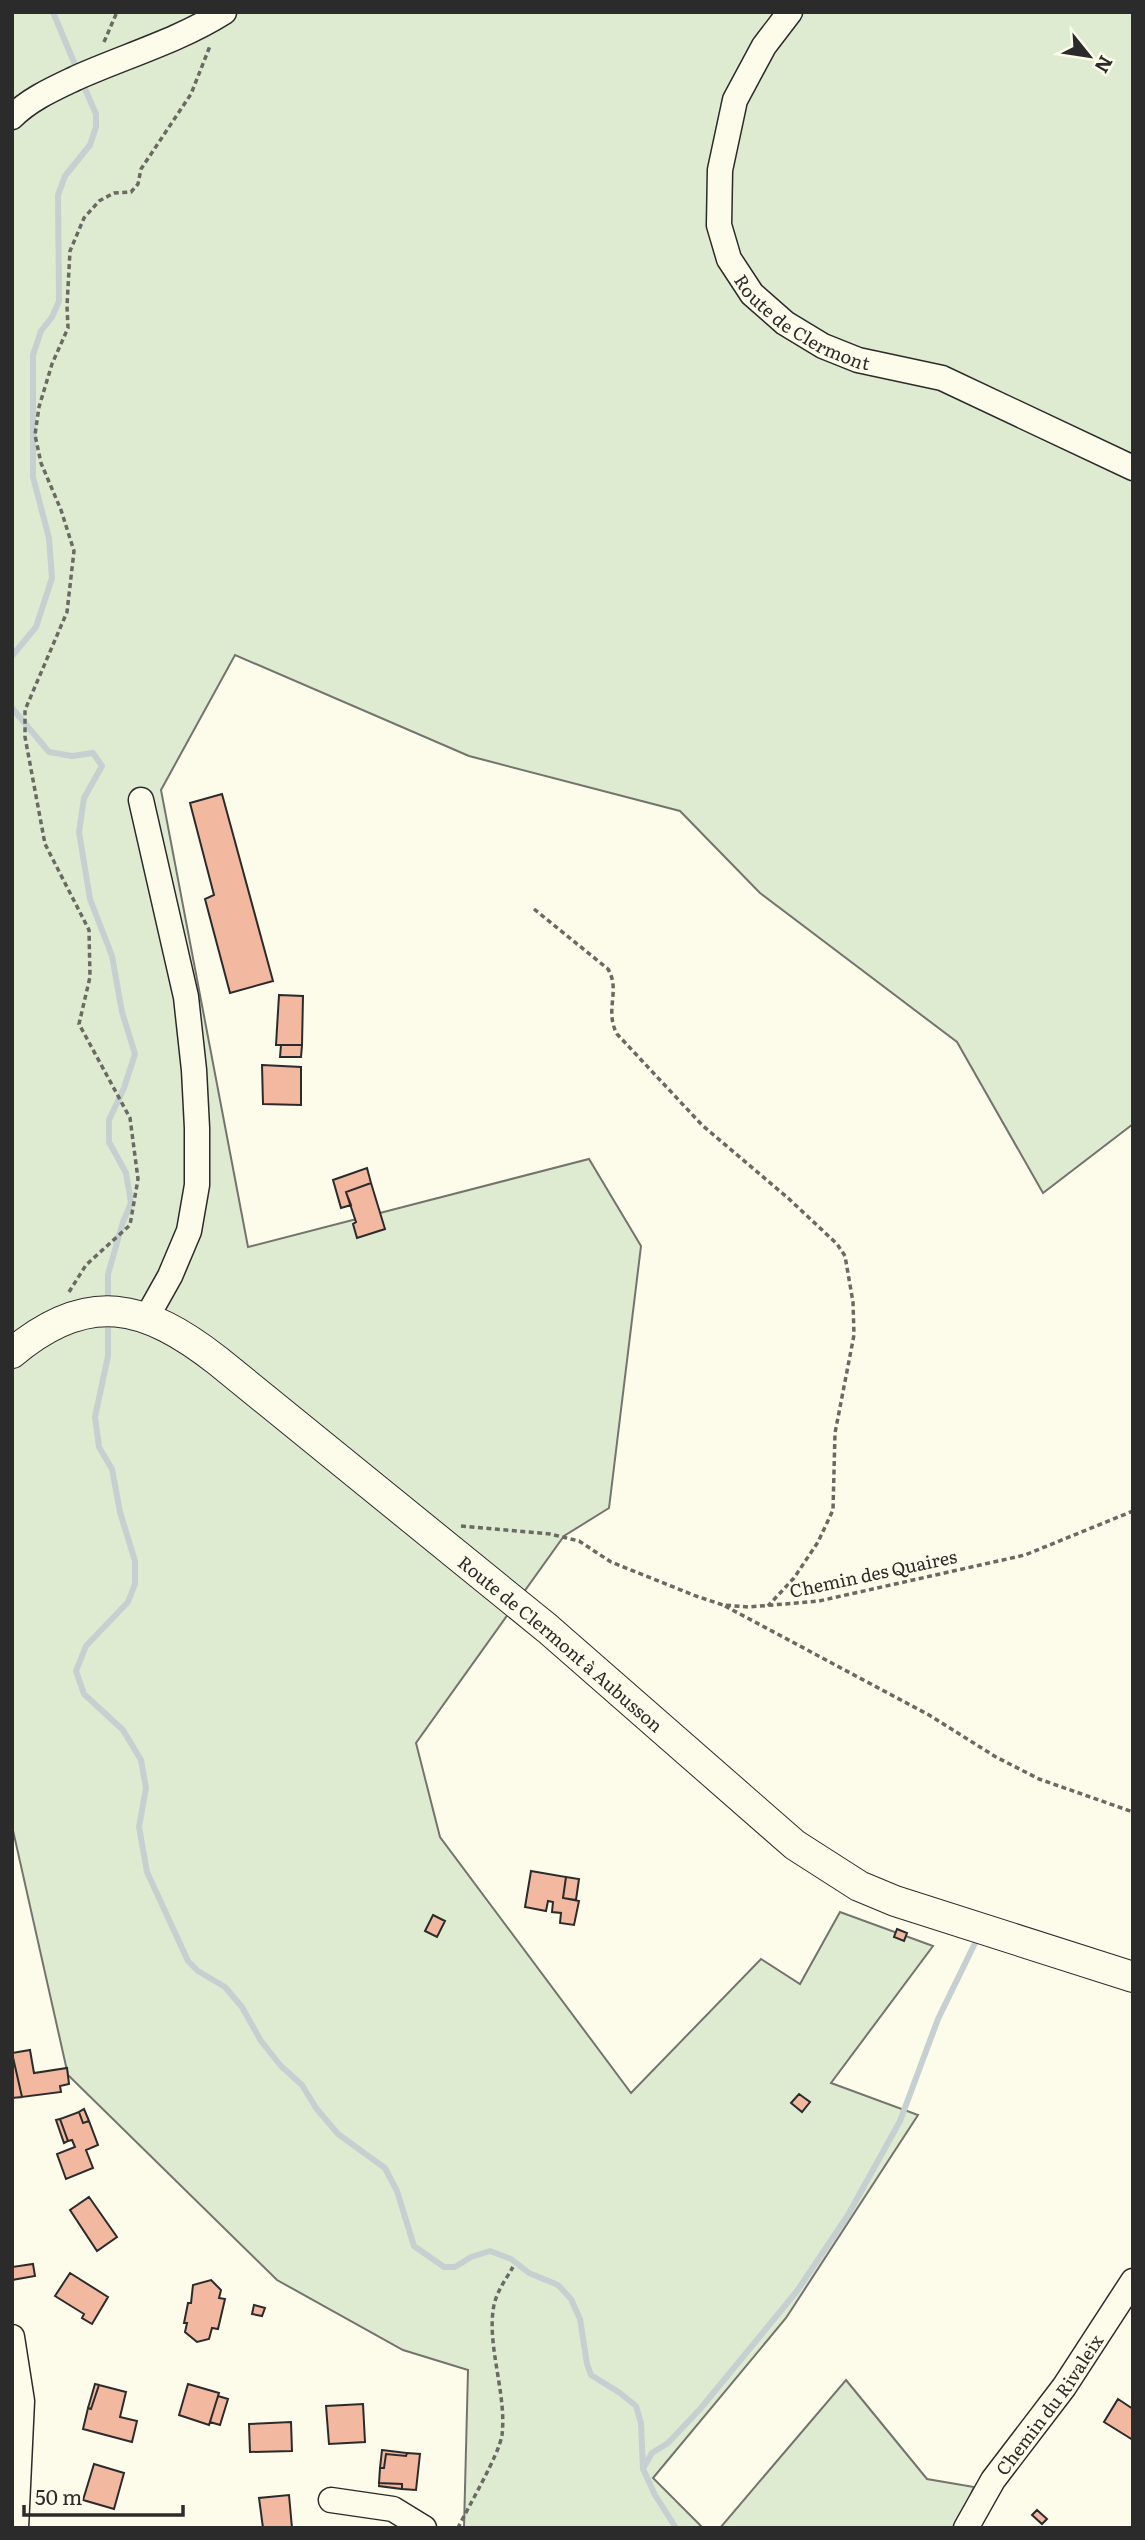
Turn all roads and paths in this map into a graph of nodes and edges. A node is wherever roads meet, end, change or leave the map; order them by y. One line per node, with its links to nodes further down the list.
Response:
1 (790, 12): 4 (street, Route de Clermont)
2 (222, 13): 3 (street); 8 (path)
3 (12, 117)
4 (1133, 468)
5 (141, 800): 7 (street)
6 (534, 909): 13 (path)
7 (147, 1317): 8 (main road, Route de Clermont à Aubusson); 15 (main road, Route de Clermont à Aubusson)
8 (47, 1327): 9 (main road, Route de Clermont à Aubusson)
9 (12, 1353)
10 (1133, 1511): 13 (path, Chemin des Quaires)
11 (457, 1525): 12 (path, Chemin des Quaires)
12 (723, 1605): 13 (path, Chemin des Quaires); 14 (path)
13 (768, 1606)
14 (1133, 1812)
15 (1133, 1977)
16 (513, 2267): 22 (path)
17 (1133, 2281): 23 (street, Chemin du Rivaleix)
18 (12, 2337): 20 (street)
19 (331, 2500): 21 (street)
20 (16, 2528)
21 (424, 2528)
22 (458, 2528)
23 (967, 2528)

